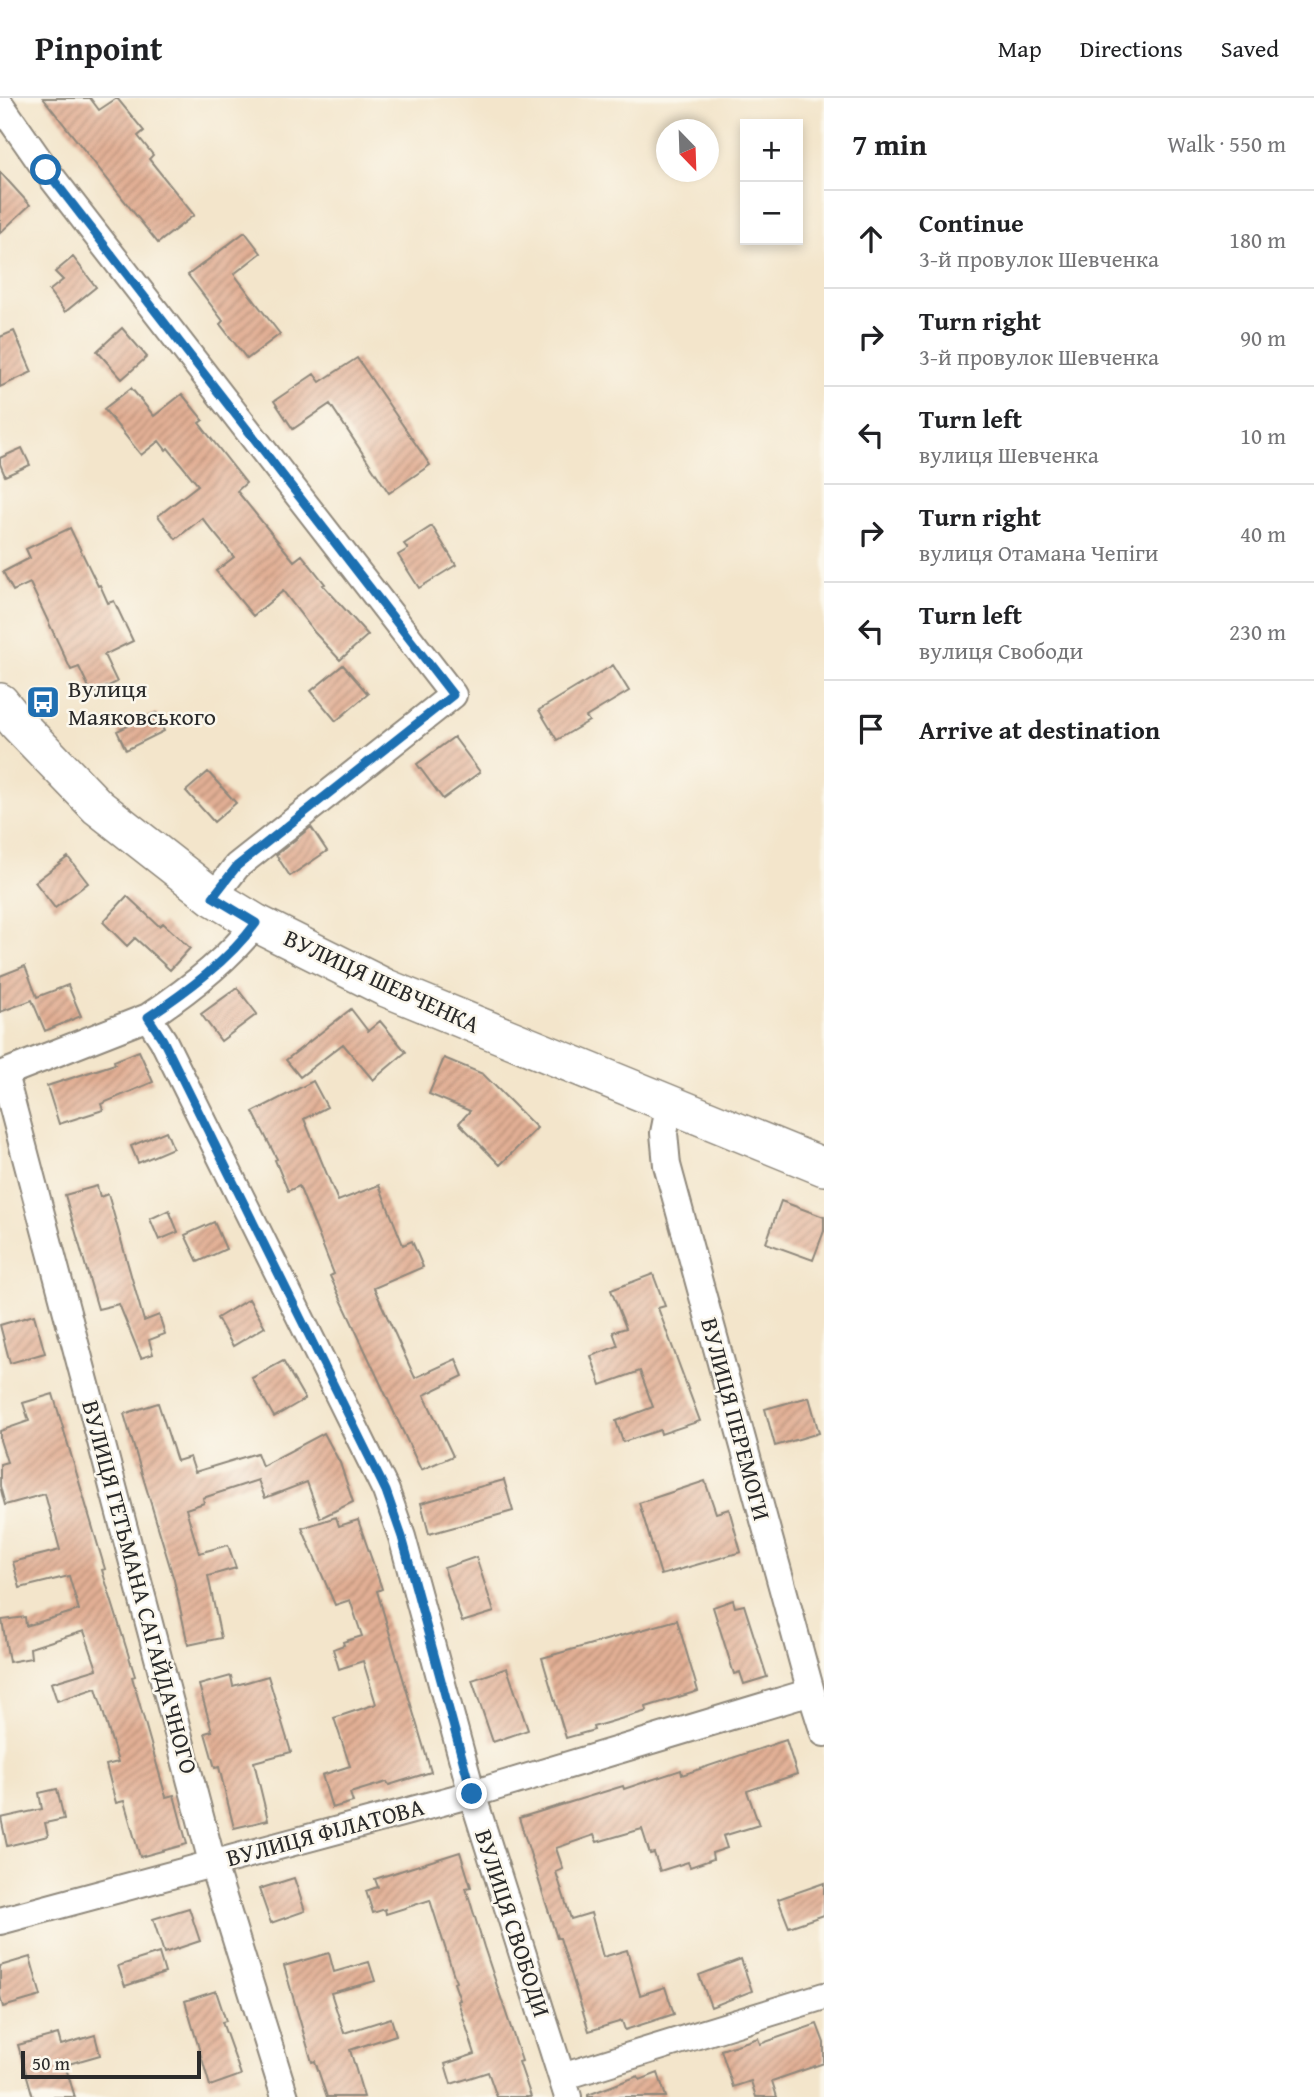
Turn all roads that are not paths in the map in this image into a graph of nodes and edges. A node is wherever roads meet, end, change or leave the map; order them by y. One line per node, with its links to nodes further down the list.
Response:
1 (0, 104): 3 (street)
2 (0, 702): 3 (main road, ВУЛИЦЯ ШЕВЧЕНКА)
3 (213, 897): 4 (main road, ВУЛИЦЯ ШЕВЧЕНКА)
4 (256, 923): 5 (street); 7 (main road, ВУЛИЦЯ ШЕВЧЕНКА)
5 (148, 1017): 6 (street); 11 (street, ВУЛИЦЯ СВОБОДИ)
6 (2, 1074): 12 (street, ВУЛИЦЯ ГЕТЬМАНА САГАЙДАЧНОГО)
7 (670, 1104): 8 (main road, ВУЛИЦЯ ШЕВЧЕНКА); 9 (street, ВУЛИЦЯ ПЕРЕМОГИ)
8 (824, 1167)
9 (811, 1692): 10 (street, ВУЛИЦЯ ПЕРЕМОГИ); 11 (street, ВУЛИЦЯ ФІЛАТОВА)
10 (824, 1733)
11 (472, 1794): 12 (street, ВУЛИЦЯ ФІЛАТОВА); 15 (street, ВУЛИЦЯ СВОБОДИ)
12 (212, 1862): 13 (street, ВУЛИЦЯ ФІЛАТОВА); 16 (street, ВУЛИЦЯ ГЕТЬМАНА САГАЙДАЧНОГО)
13 (0, 1921)
14 (824, 1996): 15 (street)
15 (565, 2087)
16 (285, 2097)

